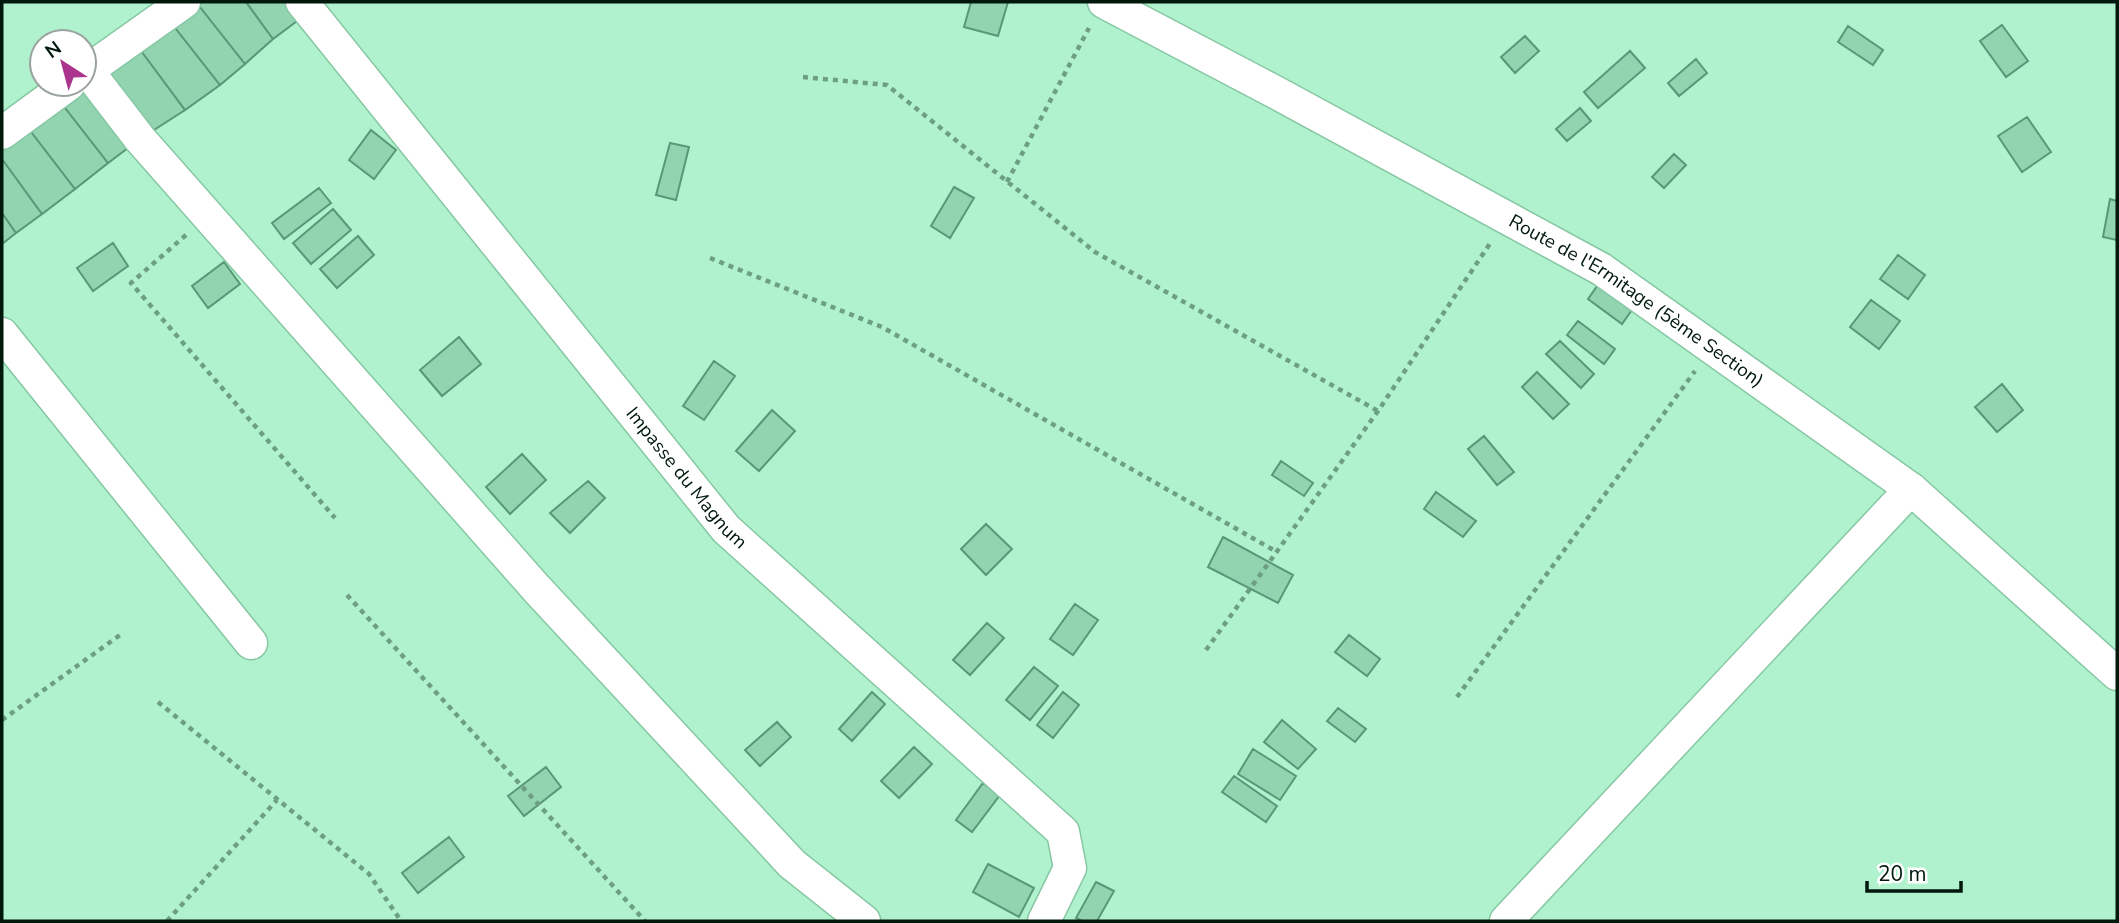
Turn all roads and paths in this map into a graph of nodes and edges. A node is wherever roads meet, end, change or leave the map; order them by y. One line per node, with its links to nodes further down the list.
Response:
1 (184, 2): 4 (street)
2 (302, 2): 32 (street, Impasse du Magnum)
3 (1097, 14): 9 (path); 11 (street, Route de l'Ermitage (5ème Section))
4 (98, 63)
5 (803, 77): 9 (path)
6 (98, 95): 10 (street)
7 (50, 98): 8 (street)
8 (2, 133)
9 (1007, 181): 15 (path)
10 (208, 216): 17 (path); 31 (street)
11 (1507, 218): 14 (street, Route de l'Ermitage (5ème Section)); 15 (path)
12 (710, 258): 18 (path)
13 (2, 334): 21 (street)
14 (1712, 348): 16 (street, Route de l'Ermitage (5ème Section)); 24 (path)
15 (1378, 411): 18 (path)
16 (1911, 489): 23 (street, Route de l'Ermitage (5ème Section)); 33 (street)
17 (335, 518)
18 (1277, 552): 22 (path)
19 (347, 596): 30 (path)
20 (120, 635): 26 (path)
21 (251, 643)
22 (1206, 650)
23 (2117, 674)
24 (1457, 696)
25 (158, 702): 27 (path)
26 (2, 720)
27 (277, 800): 28 (path); 29 (path)
28 (167, 921)
29 (401, 921)
30 (645, 921)
31 (864, 921)
32 (1044, 921)
33 (1506, 921)

